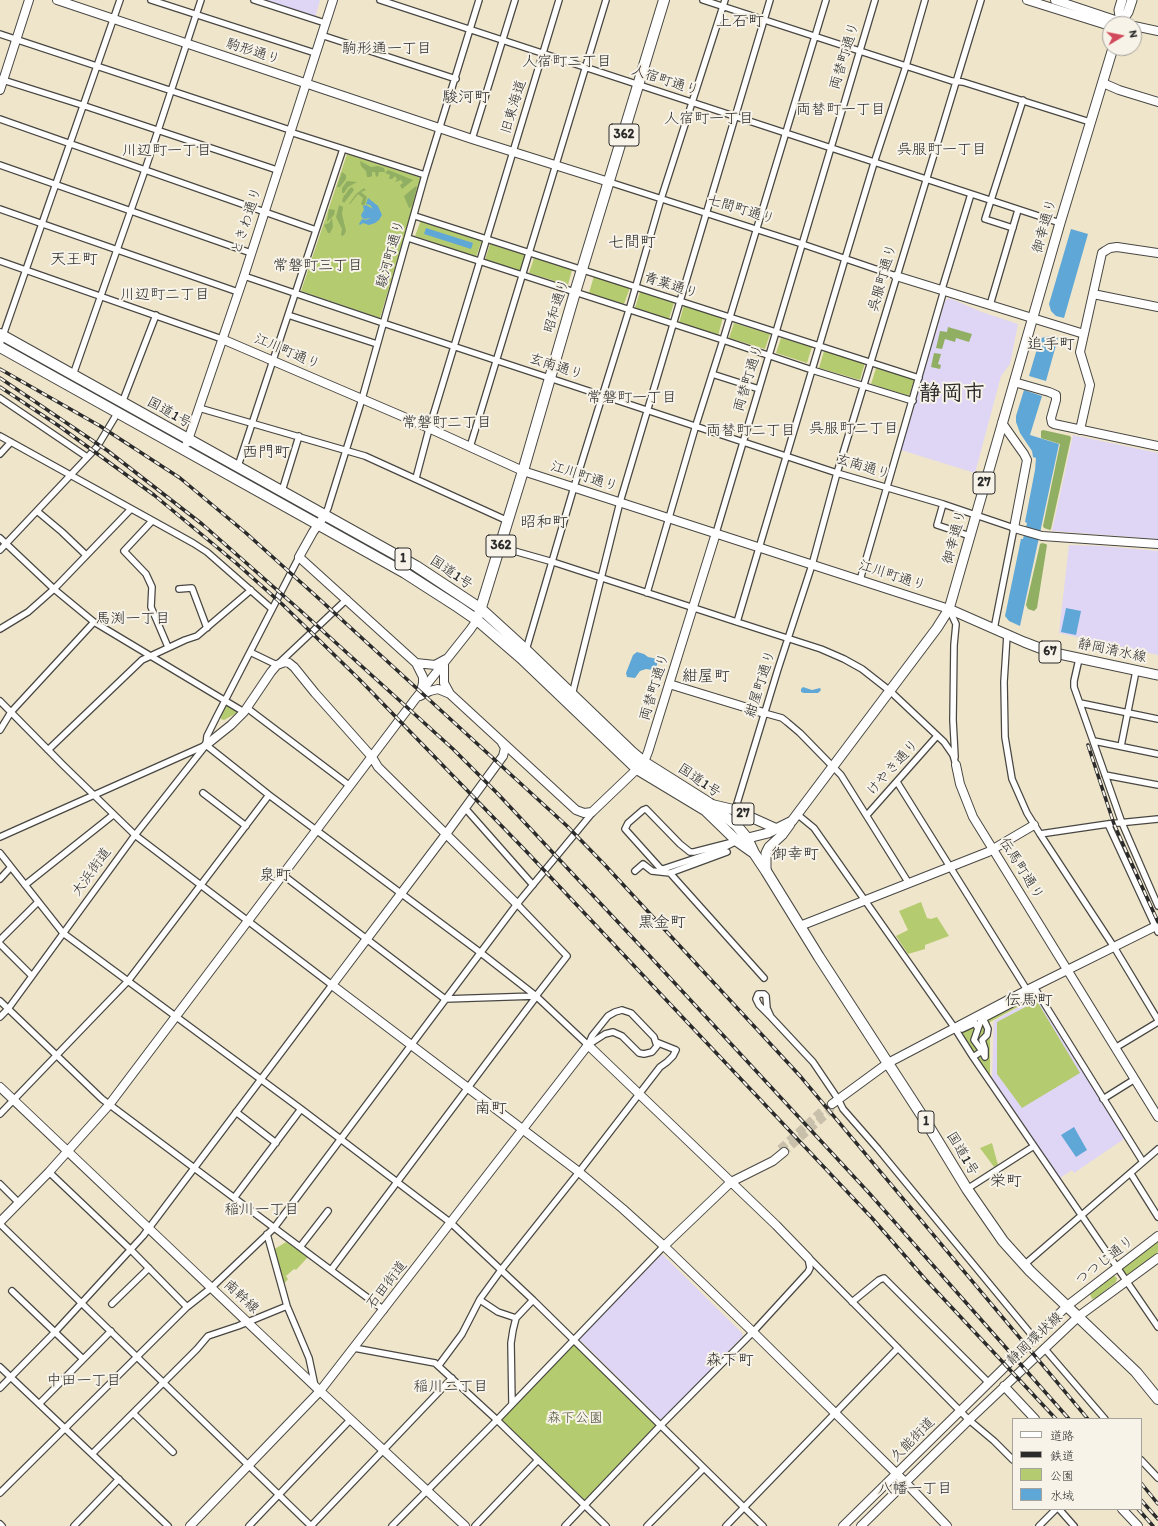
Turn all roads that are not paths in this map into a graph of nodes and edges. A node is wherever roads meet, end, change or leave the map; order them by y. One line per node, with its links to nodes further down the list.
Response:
1 (29, 0): 41 (street)
2 (57, 0): 31 (street, 駒形通り)
3 (120, 0): 31 (street)
4 (151, 0): 27 (street)
5 (201, 0): 27 (street)
6 (254, 0): 34 (street)
7 (333, 0): 34 (street, ときわ通り)
8 (380, 0): 36 (street, 人宿町通り)
9 (479, 0): 36 (street, 駿河町通り)
10 (515, 0): 42 (street)
11 (558, 0): 46 (street, 旧東海道)
12 (606, 0): 50 (street)
13 (664, 0): 56 (highway, 昭和通り / 362)
14 (703, 0): 26 (street)
15 (725, 0): 26 (street)
16 (770, 0): 32 (street)
17 (826, 0): 40 (street)
18 (876, 0): 44 (street, 両替町通り)
19 (926, 0): 49 (street)
20 (981, 0): 53 (street, 呉服町通り)
21 (1027, 0): 33 (street)
22 (1055, 0): 25 (street)
23 (1122, 0): 29 (main road)
24 (1132, 0): 30 (main road)
25 (1066, 2): 28 (street)
26 (723, 6): 32 (street); 61 (street)
27 (196, 15): 43 (street); 45 (street)
28 (1103, 16)
29 (1120, 16)
30 (1125, 16)
31 (114, 20): 43 (street, 駒形通り); 48 (street)
32 (764, 20): 40 (street); 63 (street)
33 (1102, 23)
34 (325, 24): 39 (street, ときわ通り)
35 (1142, 28): 37 (street)
36 (470, 30): 42 (street, 人宿町通り); 52 (street, 駿河町通り)
37 (1158, 31)
38 (0, 34): 41 (street)
39 (321, 35): 45 (street, ときわ通り); 52 (street)
40 (815, 36): 44 (street); 69 (street)
41 (16, 39): 48 (street); 51 (street)
42 (502, 40): 46 (street, 人宿町通り); 70 (street)
43 (186, 44): 54 (street, 駒形通り); 58 (street)
44 (860, 51): 49 (street); 72 (street, 両替町通り)
45 (315, 53): 54 (street, ときわ通り)
46 (543, 53): 50 (street, 人宿町通り); 74 (street, 旧東海道)
47 (1111, 56): 55 (main road, 御幸通り / 27)
48 (96, 66): 58 (street); 62 (street)
49 (906, 66): 53 (street); 75 (street)
50 (586, 67): 56 (street, 人宿町通り); 77 (street)
51 (2, 79): 57 (street); 62 (street)
52 (456, 79): 66 (street, 駿河町通り)
53 (957, 81): 59 (street); 81 (street, 呉服町通り)
54 (306, 83): 66 (street, 駒形通り); 68 (street, ときわ通り)
55 (1103, 83): 60 (street); 65 (main road, 御幸通り / 27)
56 (639, 85): 61 (street, 人宿町通り); 82 (highway, 昭和通り / 362)
57 (0, 90)
58 (171, 91): 67 (street); 68 (street)
59 (1023, 100): 65 (street); 86 (street)
60 (1158, 102)
61 (693, 103): 63 (street, 人宿町通り); 85 (street)
62 (82, 105): 67 (street); 71 (street)
63 (735, 117): 69 (street, 人宿町通り); 91 (street)
64 (0, 119): 71 (street)
65 (1090, 122): 93 (main road, 御幸通り / 27)
66 (440, 128): 70 (street, 七間町通り); 80 (street, 駿河町通り)
67 (158, 130): 78 (street); 79 (street)
68 (290, 131): 73 (street); 79 (street, ときわ通り)
69 (785, 133): 72 (street, 人宿町通り); 95 (street)
70 (472, 139): 74 (street, 七間町通り)
71 (69, 143): 78 (street); 83 (street)
72 (831, 148): 75 (street, 人宿町通り); 100 (street, 両替町通り)
73 (343, 149): 80 (street); 97 (street)
74 (514, 152): 77 (street, 七間町通り); 99 (street, 旧東海道)
75 (874, 163): 81 (street, 人宿町通り); 105 (street)
76 (0, 165): 83 (street)
77 (556, 165): 82 (street, 七間町通り); 103 (street)
78 (145, 170): 89 (street); 90 (street)
79 (277, 170): 90 (street, ときわ通り)
80 (425, 175): 92 (street, 駿河町通り)
81 (925, 180): 84 (street, 人宿町通り); 112 (street, 呉服町通り)
82 (609, 182): 85 (street, 七間町通り); 108 (highway, 昭和通り / 362)
83 (55, 185): 89 (street); 94 (street)
84 (971, 194): 86 (street, 人宿町通り); 114 (street)
85 (661, 199): 91 (street, 七間町通り); 113 (street)
86 (991, 200): 88 (street, 人宿町通り); 96 (street)
87 (0, 209): 94 (street)
88 (1018, 210): 93 (street, 人宿町通り); 96 (street)
89 (131, 211): 101 (street); 102 (street)
90 (265, 211): 97 (street); 102 (street, ときわ通り)
91 (706, 213): 95 (street, 七間町通り); 120 (street)
92 (415, 216): 98 (street, 駿河町通り); 99 (street, 青葉通り)
93 (1060, 223): 127 (main road, 御幸通り / 27)
94 (42, 224): 101 (street); 109 (street)
95 (756, 228): 100 (street, 七間町通り); 126 (street)
96 (1013, 228): 121 (street)
97 (316, 230): 117 (street)
98 (408, 238): 107 (street); 128 (street, 駿河町通り)
99 (486, 240): 103 (street, 青葉通り); 107 (street, 旧東海道)
100 (802, 244): 105 (street, 七間町通り); 130 (street, 両替町通り)
101 (117, 251): 115 (street); 119 (street)
102 (251, 253): 111 (street, ときわ通り)
103 (529, 253): 108 (street, 青葉通り); 110 (street)
104 (1158, 253): 118 (street)
105 (845, 259): 112 (street, 七間町通り); 137 (street)
106 (0, 261): 109 (street)
107 (480, 261): 110 (street); 136 (street, 旧東海道)
108 (583, 269): 113 (street, 青葉通り); 116 (highway, 昭和通り / 362)
109 (26, 270): 119 (street); 132 (street)
110 (523, 275): 116 (street); 141 (street)
111 (244, 276): 115 (street, ときわ通り); 117 (street, 玄南通り)
112 (896, 276): 114 (street, 七間町通り); 142 (street, 呉服町通り)
113 (636, 287): 120 (street, 青葉通り); 123 (street)
114 (943, 290): 121 (street, 七間町通り); 147 (street)
115 (238, 292): 133 (street, ときわ通り)
116 (576, 293): 123 (street); 146 (highway, 昭和通り / 362)
117 (296, 294): 125 (street); 128 (street, 玄南通り)
118 (1093, 294): 122 (street); 131 (street)
119 (101, 296): 124 (street); 145 (street)
120 (680, 301): 126 (street, 青葉通り); 129 (street)
121 (990, 305): 127 (street, 七間町通り)
122 (1158, 307)
123 (629, 310): 129 (street); 151 (street)
124 (156, 315): 133 (street); 155 (street)
125 (288, 315): 135 (street); 140 (street)
126 (730, 318): 130 (street, 青葉通り); 134 (street)
127 (1033, 318): 131 (street, 七間町通り); 148 (main road, 御幸通り / 27)
128 (383, 323): 135 (street, 駿河町通り); 136 (street, 玄南通り)
129 (673, 324): 134 (street); 157 (street)
130 (776, 333): 137 (street, 青葉通り); 139 (street, 両替町通り)
131 (1084, 334): 162 (street)
132 (1, 338): 145 (highway, 国道1号 / 1)
133 (222, 339): 140 (street, 江川町通り); 156 (street, ときわ通り)
134 (723, 340): 139 (street); 144 (street)
135 (377, 344): 153 (street, 駿河町通り)
136 (454, 346): 141 (street, 玄南通り); 161 (street, 旧東海道)
137 (819, 346): 142 (street, 青葉通り); 143 (street)
138 (0, 347): 155 (highway, 国道1号 / 1)
139 (769, 356): 143 (street); 150 (street, 両替町通り)
140 (273, 360): 153 (street, 江川町通り); 158 (street)
141 (497, 360): 146 (street, 玄南通り); 169 (street)
142 (871, 362): 147 (street, 青葉通り); 149 (street, 呉服町通り)
143 (812, 370): 149 (street); 173 (street)
144 (712, 374): 150 (street); 160 (street)
145 (73, 375): 155 (highway, 国道1号 / 1)
146 (550, 378): 151 (street, 玄南通り); 176 (highway, 昭和通り / 362)
147 (919, 378): 154 (street)
148 (1014, 382): 159 (main road, 御幸通り / 27); 162 (street)
149 (864, 386): 154 (street); 177 (street, 呉服町通り)
150 (759, 389): 166 (street, 両替町通り)
151 (602, 395): 157 (street, 玄南通り); 180 (street)
152 (0, 398): 174 (street)
153 (362, 399): 161 (street, 江川町通り); 171 (street, 駿河町通り)
154 (913, 401): 181 (street)
155 (120, 408): 165 (highway, 国道1号 / 1); 170 (highway, 国道1号 / 1); 174 (street)
156 (199, 408): 158 (street); 165 (street, ときわ通り)
157 (647, 409): 160 (street, 玄南通り); 183 (street)
158 (252, 423): 164 (street); 175 (street)
159 (1002, 423): 188 (main road, 御幸通り / 27); 193 (street)
160 (696, 426): 166 (street, 玄南通り); 189 (street)
161 (429, 429): 169 (street, 江川町通り); 179 (street, 旧東海道)
162 (1080, 430): 168 (street)
163 (0, 436): 167 (street)
164 (299, 436): 171 (street); 182 (street)
165 (188, 440): 170 (street, ときわ通り); 175 (highway, 国道1号 / 1)
166 (744, 441): 173 (street, 玄南通り); 194 (street, 両替町通り)
167 (11, 442): 172 (street); 178 (street)
168 (1158, 446)
169 (470, 447): 176 (street, 江川町通り)
170 (185, 450): 192 (highway, 国道1号 / 1)
171 (346, 450): 179 (street); 187 (street, 駿河町通り)
172 (0, 454)
173 (787, 455): 177 (street, 玄南通り); 200 (street)
174 (87, 457): 178 (street)
175 (238, 466): 182 (highway, 国道1号 / 1)
176 (524, 471): 180 (street, 江川町通り); 191 (highway, 昭和通り / 362)
177 (837, 473): 181 (street, 玄南通り); 205 (street, 呉服町通り)
178 (70, 476): 185 (street); 186 (street)
179 (416, 478): 191 (street)
180 (574, 487): 183 (street, 江川町通り); 204 (street)
181 (887, 487): 184 (street, 玄南通り); 207 (street)
182 (282, 491): 187 (highway, 国道1号 / 1)
183 (620, 502): 189 (street, 江川町通り); 206 (street)
184 (943, 504): 188 (street, 玄南通り); 195 (street)
185 (130, 509): 190 (street); 202 (street)
186 (37, 511): 197 (street); 202 (street)
187 (325, 515): 192 (street); 216 (highway, 国道1号 / 1)
188 (975, 516): 193 (street, 玄南通り); 195 (main road, 御幸通り / 27)
189 (669, 519): 194 (street, 江川町通り); 211 (street)
190 (152, 521): 210 (street); 225 (street)
191 (508, 521): 199 (highway, 昭和通り / 362)
192 (318, 524): 203 (street); 217 (highway, 国道1号 / 1)
193 (1014, 528): 198 (street); 222 (street)
194 (716, 533): 200 (street, 江川町通り); 213 (street, 両替町通り)
195 (970, 536): 215 (main road, 御幸通り / 27)
196 (0, 538): 197 (street)
197 (6, 544): 201 (street); 208 (street)
198 (1158, 544)
199 (500, 547): 204 (street); 216 (highway, 昭和通り / 362)
200 (759, 548): 205 (street, 江川町通り); 219 (street)
201 (0, 550)
202 (86, 555): 208 (street)
203 (299, 557): 212 (street); 214 (street)
204 (553, 562): 206 (street); 226 (street)
205 (812, 565): 207 (street, 江川町通り); 224 (street, 紺屋町通り)
206 (601, 578): 211 (street); 240 (street)
207 (860, 580): 215 (street, 江川町通り)
208 (54, 589): 218 (street); 221 (street)
209 (179, 589): 220 (street)
210 (251, 590): 214 (street); 220 (street)
211 (647, 593): 213 (street)
212 (347, 599): 231 (street); 232 (street)
213 (693, 608): 219 (street); 236 (street, 両替町通り)
214 (272, 609): 227 (street)
215 (949, 609): 222 (main road, 静岡清水線 / 67); 237 (main road, 御幸通り / 27); 261 (street, 伝馬町通り)
216 (481, 610): 217 (highway, 昭和通り / 362); 226 (highway, 国道1号 / 1)
217 (476, 620): 229 (street); 260 (highway, 国道1号 / 1)
218 (94, 622): 228 (street); 245 (street)
219 (737, 622): 224 (street)
220 (207, 628): 225 (street)
221 (0, 629)
222 (994, 629): 223 (main road, 静岡清水線 / 67)
223 (1007, 635): 230 (main road, 静岡清水線 / 67); 280 (street)
224 (788, 639): 237 (street); 246 (street, 紺屋町通り)
225 (168, 647): 228 (street)
226 (526, 650): 240 (highway, 国道1号 / 1)
227 (250, 652): 232 (street); 241 (street)
228 (149, 655): 241 (street); 255 (street)
229 (450, 656): 231 (street); 233 (street)
230 (1079, 659): 234 (main road, 静岡清水線 / 67); 243 (street)
231 (416, 664): 239 (street)
232 (277, 665): 244 (street, 大浜街道); 259 (street)
233 (444, 665): 238 (street); 239 (street)
234 (1136, 671): 235 (main road, 静岡清水線 / 67); 247 (street)
235 (1158, 675)
236 (669, 684): 246 (street); 260 (street, 両替町通り)
237 (890, 691): 250 (street); 262 (main road, 御幸通り / 27)
238 (450, 694): 239 (street); 251 (street)
239 (419, 695): 259 (street)
240 (572, 695): 260 (highway, 国道1号 / 1)
241 (225, 700): 244 (street); 253 (street)
242 (0, 701): 245 (street)
243 (1080, 703): 247 (street); 252 (street)
244 (246, 710): 253 (street, 大浜街道); 266 (street)
245 (11, 712): 249 (street); 255 (street)
246 (764, 713): 262 (street); 272 (street, 紺屋町通り)
247 (1128, 713): 248 (street); 254 (street)
248 (1158, 719)
249 (0, 730)
250 (937, 736): 261 (street); 264 (street, けやき通り)
251 (501, 740): 257 (street); 258 (street)
252 (1094, 741): 254 (street); 263 (street)
253 (206, 745): 268 (street, 大浜街道); 269 (street); 286 (street, 大浜街道)
254 (1121, 746): 256 (street)
255 (48, 750): 268 (street)
256 (1158, 754)
257 (503, 756): 258 (street); 271 (street)
258 (517, 756): 273 (street)
259 (372, 757): 266 (street); 284 (street)
260 (640, 765): 270 (highway, 国道1号 / 1); 273 (street); 289 (highway, 国道1号 / 1)
261 (956, 765): 291 (street, 伝馬町通り)
262 (833, 766): 275 (street); 276 (main road, 御幸通り / 27)
263 (1106, 776): 265 (street); 278 (street)
264 (897, 782): 275 (street, けやき通り); 294 (street)
265 (1158, 785)
266 (350, 786): 283 (street)
267 (203, 793): 281 (street)
268 (93, 795): 274 (street); 287 (street, 大浜街道)
269 (269, 795): 281 (street); 283 (street)
270 (709, 803): 272 (main road, 27); 288 (highway, 国道1号 / 1)
271 (465, 808): 284 (street); 304 (street)
272 (735, 810): 282 (main road, 27)
273 (594, 811): 304 (street)
274 (112, 814): 286 (street); 302 (street)
275 (867, 815): 301 (street)
276 (795, 818): 282 (main road, 御幸通り / 27); 297 (main road, 27); 306 (street)
277 (1158, 818): 278 (street)
278 (1122, 823): 279 (street); 309 (street)
279 (1108, 824): 285 (street); 312 (street)
280 (1034, 825): 285 (street); 291 (street)
281 (246, 826): 303 (street)
282 (777, 829): 288 (main road, 御幸通り / 27)
283 (317, 831): 299 (street); 305 (street)
284 (446, 834): 305 (street); 308 (street)
285 (1040, 834): 317 (street)
286 (135, 835): 303 (street); 313 (street, 大浜街道)
287 (0, 837)
288 (747, 838): 289 (main road, 御幸通り / 27); 293 (highway, 国道1号 / 1)
289 (737, 841): 290 (street); 293 (highway, 国道1号 / 1)
290 (724, 848): 290 (street); 298 (street)
291 (993, 850): 294 (street); 319 (street, 伝馬町通り)
292 (0, 853): 295 (street)
293 (754, 853): 297 (highway, 国道1号 / 1)
294 (949, 866): 301 (street); 324 (street)
295 (11, 867): 300 (street); 302 (street)
296 (635, 871): 298 (street)
297 (766, 871): 311 (highway, 国道1号 / 1)
298 (670, 873): 321 (street)
299 (283, 875): 310 (street); 314 (street)
300 (0, 879)
301 (908, 882): 306 (street)
302 (25, 885): 307 (street)
303 (200, 885): 310 (street); 322 (street)
304 (532, 885): 308 (street)
305 (400, 893): 314 (street); 318 (street)
306 (864, 900): 311 (street); 334 (street)
307 (38, 902): 313 (street); 315 (street)
308 (517, 904): 318 (street); 325 (street)
309 (1158, 906)
310 (248, 922): 323 (street); 330 (street)
311 (800, 926): 343 (highway, 国道1号 / 1)
312 (1157, 928): 317 (street)
313 (63, 933): 320 (street, 大浜街道); 322 (street)
314 (367, 939): 323 (street); 326 (street)
315 (0, 940)
316 (0, 944): 320 (street)
317 (1114, 947): 319 (street); 333 (street)
318 (481, 953): 325 (street); 326 (street)
319 (1069, 970): 324 (street); 339 (street, 伝馬町通り)
320 (31, 975): 328 (street, 大浜街道)
321 (764, 978)
322 (128, 981): 330 (street); 341 (street)
323 (332, 985): 337 (street); 344 (street)
324 (1032, 988): 332 (street); 334 (street); 349 (street)
325 (536, 996): 326 (street); 338 (street); 347 (street)
326 (446, 998): 337 (street)
327 (0, 1001): 328 (street)
328 (8, 1009): 329 (street, 大浜街道); 341 (street)
329 (0, 1017)
330 (176, 1017): 344 (street); 352 (street)
331 (771, 1017): 351 (street)
332 (984, 1018): 335 (street); 340 (street)
333 (1158, 1021): 339 (street)
334 (955, 1027): 335 (street); 342 (street); 343 (street)
335 (977, 1027): 340 (street)
336 (656, 1042): 338 (street); 338 (street); 348 (street)
337 (412, 1044): 347 (street); 358 (street)
338 (588, 1045): 348 (street); 357 (street, 石田街道)
339 (1115, 1048): 345 (street, 伝馬町通り)
340 (982, 1051): 342 (street)
341 (56, 1056): 350 (street); 352 (street)
342 (973, 1058): 360 (street)
343 (888, 1063): 351 (street); 372 (highway, 国道1号 / 1)
344 (261, 1079): 353 (street); 354 (street)
345 (1135, 1079): 349 (street); 356 (street, 伝馬町通り)
346 (0, 1087): 350 (street, 南幹線)
347 (468, 1087): 357 (street); 370 (street)
348 (639, 1094): 367 (street); 369 (street)
349 (1103, 1099): 364 (street)
350 (14, 1100): 355 (street); 362 (street, 南幹線)
351 (835, 1102): 413 (street)
352 (109, 1105): 362 (street); 365 (street)
353 (301, 1109): 358 (street); 359 (street)
354 (236, 1112): 359 (street); 365 (street)
355 (0, 1114)
356 (1158, 1117)
357 (523, 1129): 367 (street); 379 (street, 石田街道)
358 (340, 1140): 370 (street); 380 (street)
359 (276, 1143): 373 (street)
360 (1034, 1146): 372 (street); 376 (street)
361 (1158, 1149): 364 (street)
362 (68, 1150): 366 (street); 381 (street, 南幹線)
363 (782, 1151): 369 (street)
364 (1143, 1162): 368 (street)
365 (194, 1168): 373 (street); 381 (street)
366 (49, 1172): 374 (street); 386 (street)
367 (579, 1172): 384 (street); 393 (street)
368 (1131, 1174): 376 (street); 377 (street)
369 (731, 1182): 384 (street); 387 (street)
370 (397, 1183): 379 (street); 392 (street)
371 (0, 1184): 374 (street)
372 (967, 1189): 389 (highway, 国道1号 / 1)
373 (234, 1198): 380 (street)
374 (19, 1203): 378 (street)
375 (328, 1211): 385 (street)
376 (1081, 1215): 389 (street); 390 (street)
377 (1158, 1217)
378 (0, 1223): 399 (street)
379 (451, 1223): 393 (street); 405 (street, 石田街道)
380 (274, 1228): 382 (street); 385 (street)
381 (149, 1229): 386 (street); 395 (street, 南幹線)
382 (267, 1234): 395 (street); 402 (street)
383 (1158, 1236): 390 (street, つつじ通り)
384 (664, 1246): 412 (street); 414 (street)
385 (300, 1247): 392 (street)
386 (131, 1250): 391 (street); 399 (street)
387 (808, 1258): 400 (street); 412 (street)
388 (1158, 1258): 394 (street, つつじ通り)
389 (1024, 1265): 403 (highway, 国道1号 / 1)
390 (1116, 1267): 394 (street); 403 (street, つつじ通り)
391 (149, 1268): 401 (street); 404 (street)
392 (331, 1270): 405 (street)
393 (500, 1270): 397 (street); 398 (street)
394 (1126, 1282): 406 (street, つつじ通り); 409 (street)
395 (211, 1288): 404 (street); 408 (street, 南幹線)
396 (12, 1291): 411 (street)
397 (480, 1300): 407 (street); 420 (street)
398 (533, 1300): 407 (street); 414 (street)
399 (82, 1302): 410 (street); 411 (street)
400 (852, 1302): 416 (street); 426 (street)
401 (112, 1304)
402 (287, 1306): 408 (street); 429 (street)
403 (1067, 1306): 406 (highway, 国道1号 / 1); 413 (street, 静岡環状線)
404 (187, 1307): 418 (street)
405 (384, 1310): 415 (street, 石田街道)
406 (1079, 1316): 417 (street, 静岡環状線); 430 (highway, 国道1号 / 1)
407 (516, 1318): 432 (street)
408 (248, 1322): 425 (street); 429 (street, 南幹線)
409 (1158, 1327)
410 (111, 1331): 418 (street); 419 (street)
411 (55, 1332): 419 (street); 423 (street)
412 (753, 1332): 435 (street); 441 (street)
413 (1035, 1339): 422 (street, 静岡環状線)
414 (573, 1340): 432 (street); 441 (street)
415 (354, 1348): 420 (street); 429 (street, 石田街道)
416 (898, 1348): 433 (street); 435 (street)
417 (1044, 1348): 427 (street, 静岡環状線); 437 (street)
418 (137, 1356): 425 (street); 442 (street)
419 (83, 1359): 431 (street)
420 (439, 1365): 424 (street)
421 (0, 1367): 423 (street)
422 (1001, 1372): 426 (street, 久能街道)
423 (10, 1377): 428 (street); 431 (street)
424 (452, 1378): 439 (street); 443 (street)
425 (163, 1383): 434 (street); 449 (street)
426 (989, 1383): 433 (street, 久能街道)
427 (1007, 1384): 436 (street); 440 (street, 久能街道)
428 (0, 1388)
429 (317, 1389): 438 (street, 南幹線); 449 (street, 石田街道)
430 (1157, 1395)
431 (39, 1404): 442 (street)
432 (512, 1404): 439 (street)
433 (961, 1411): 440 (street); 451 (street, 久能街道)
434 (133, 1413): 444 (street); 445 (street)
435 (836, 1414): 451 (street); 459 (street)
436 (1034, 1418)
437 (1104, 1418)
438 (350, 1420): 443 (street, 南幹線); 457 (street)
439 (497, 1420): 447 (street); 455 (street)
440 (969, 1420): 446 (street); 454 (street, 久能街道)
441 (660, 1426): 450 (street); 458 (street)
442 (64, 1428): 445 (street); 456 (street)
443 (383, 1450): 455 (street, 南幹線); 467 (street)
444 (173, 1452)
445 (92, 1454): 453 (street)
446 (1012, 1459)
447 (538, 1460): 458 (street); 470 (street)
448 (1142, 1461): 452 (street)
449 (249, 1465): 457 (street); 465 (street, 石田街道)
450 (704, 1468): 459 (street); 473 (street)
451 (897, 1474): 454 (street); 476 (street, 久能街道)
452 (1158, 1478)
453 (119, 1479): 463 (street); 464 (street)
454 (905, 1482): 477 (street, 久能街道); 478 (street)
455 (425, 1490): 468 (street); 469 (street, 南幹線)
456 (0, 1493)
457 (279, 1495): 466 (street); 467 (street)
458 (585, 1505): 471 (street); 472 (street)
459 (744, 1508): 474 (street); 475 (street)
460 (1055, 1510): 479 (street)
461 (1060, 1510): 480 (street)
462 (1123, 1510): 481 (street)
463 (74, 1526)
464 (168, 1526)
465 (190, 1526)
466 (249, 1526)
467 (311, 1526)
468 (392, 1526)
469 (465, 1526)
470 (474, 1526)
471 (565, 1526)
472 (606, 1526)
473 (647, 1526)
474 (726, 1526)
475 (763, 1526)
476 (844, 1526)
477 (861, 1526)
478 (947, 1526)
479 (1039, 1526)
480 (1074, 1526)
481 (1138, 1526)

